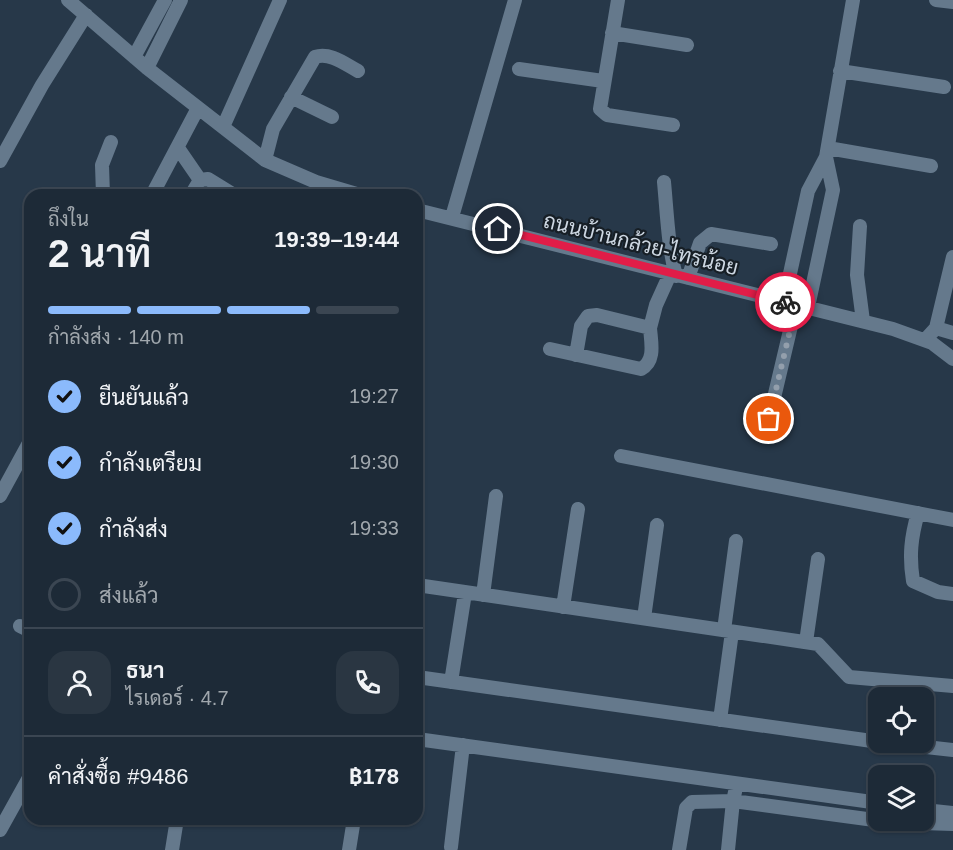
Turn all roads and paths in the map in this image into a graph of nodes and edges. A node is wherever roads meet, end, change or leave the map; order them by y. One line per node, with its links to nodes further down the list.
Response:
1 (68, 0): 10 (street)
2 (165, 0): 13 (street)
3 (180, 0): 14 (street)
4 (280, 0): 24 (street)
5 (515, 0): 40 (street)
6 (618, 0): 11 (street)
7 (853, 0): 17 (street)
8 (936, 0): 9 (street)
9 (953, 2)
10 (86, 15): 13 (street); 26 (street)
11 (612, 33): 12 (street); 18 (street)
12 (687, 45)
13 (134, 57): 14 (street)
14 (147, 68): 21 (street)
15 (519, 69): 18 (street)
16 (358, 71): 20 (street)
17 (840, 71): 19 (street); 28 (street)
18 (603, 81): 23 (street)
19 (944, 87)
20 (291, 97): 22 (street); 29 (street)
21 (198, 108): 24 (street); 27 (street)
22 (332, 117)
23 (673, 125)
24 (223, 127): 29 (street)
25 (111, 142): 34 (street)
26 (4, 145): 30 (street)
27 (178, 148): 32 (street); 35 (street)
28 (827, 153): 31 (street); 46 (street); 46 (street)
29 (265, 160): 38 (street)
30 (0, 161)
31 (931, 166)
32 (200, 180): 36 (street); 37 (street)
33 (664, 182): 44 (street)
34 (104, 189)
35 (155, 189)
36 (195, 189)
37 (224, 189)
38 (340, 189)
39 (423, 211): 40 (street, ถนนบ้านกล้วย-ไทรน้อย)
40 (452, 217): 44 (street, ถนนบ้านกล้วย-ไทรน้อย)
41 (860, 226): 47 (street)
42 (771, 244): 44 (street)
43 (953, 257): 45 (street)
44 (678, 276): 46 (street, ถนนบ้านกล้วย-ไทรน้อย); 48 (street)
45 (950, 278): 49 (street)
46 (796, 304): 47 (street, ถนนบ้านกล้วย-ไทรน้อย); 55 (street)
47 (863, 321): 51 (street, ถนนบ้านกล้วย-ไทรน้อย)
48 (650, 328): 53 (street); 53 (street)
49 (936, 328): 50 (street); 51 (street)
50 (953, 333)
51 (925, 340): 54 (street, ถนนบ้านกล้วย-ไทรน้อย)
52 (550, 349): 53 (street)
53 (576, 355)
54 (953, 359)
55 (769, 419)
56 (24, 452): 58 (street)
57 (621, 456): 61 (street)
58 (0, 496)
59 (496, 496): 69 (street)
60 (578, 509): 70 (street)
61 (918, 513): 62 (street); 68 (street)
62 (953, 520)
63 (657, 525): 71 (street)
64 (736, 542): 72 (street)
65 (818, 559): 73 (street)
66 (423, 586): 67 (street)
67 (465, 592): 69 (street); 75 (street)
68 (953, 594)
69 (483, 595): 70 (street)
70 (563, 607): 71 (street)
71 (644, 618): 72 (street)
72 (728, 631): 73 (street); 77 (street)
73 (806, 642): 76 (street)
74 (423, 678): 75 (street)
75 (452, 682): 77 (street)
76 (953, 686)
77 (720, 720): 79 (street)
78 (423, 740): 80 (street)
79 (868, 740)
80 (463, 745): 83 (street); 93 (street)
81 (934, 748): 82 (street)
82 (953, 750)
83 (736, 784): 85 (street); 86 (street)
84 (24, 787): 92 (street)
85 (733, 801): 89 (street); 96 (street); 97 (street)
86 (868, 802)
87 (934, 811): 88 (street)
88 (953, 813)
89 (953, 824)
90 (176, 825): 94 (street)
91 (353, 825): 95 (street)
92 (0, 830)
93 (451, 846)
94 (172, 850)
95 (349, 850)
96 (679, 850)
97 (728, 850)

